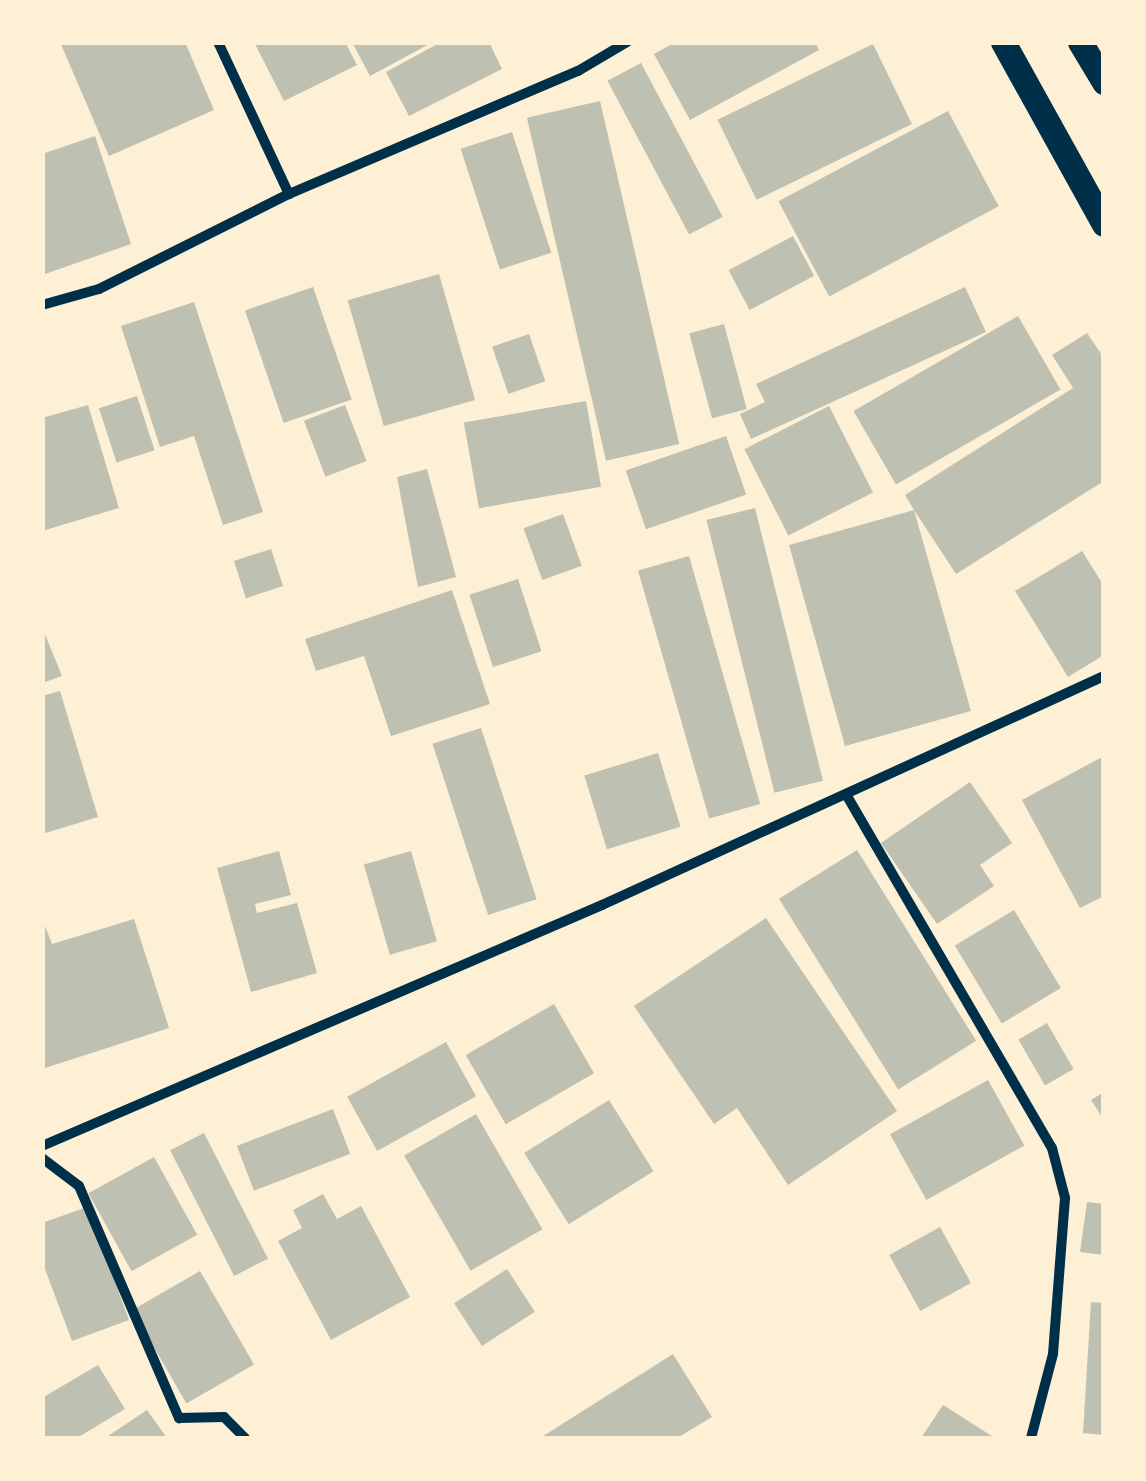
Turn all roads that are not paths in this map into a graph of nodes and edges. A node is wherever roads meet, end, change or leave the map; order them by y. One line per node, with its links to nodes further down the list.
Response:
1 (218, 42): 6 (street)
2 (626, 42): 6 (street)
3 (1004, 42): 7 (main road)
4 (1080, 42): 5 (main road)
5 (1104, 82)
6 (289, 194): 8 (street)
7 (1104, 224)
8 (42, 305)
9 (1104, 676): 10 (street)
10 (847, 796): 11 (street); 14 (street)
11 (42, 1146)
12 (42, 1158): 13 (street)
13 (245, 1438)
14 (1031, 1438)

